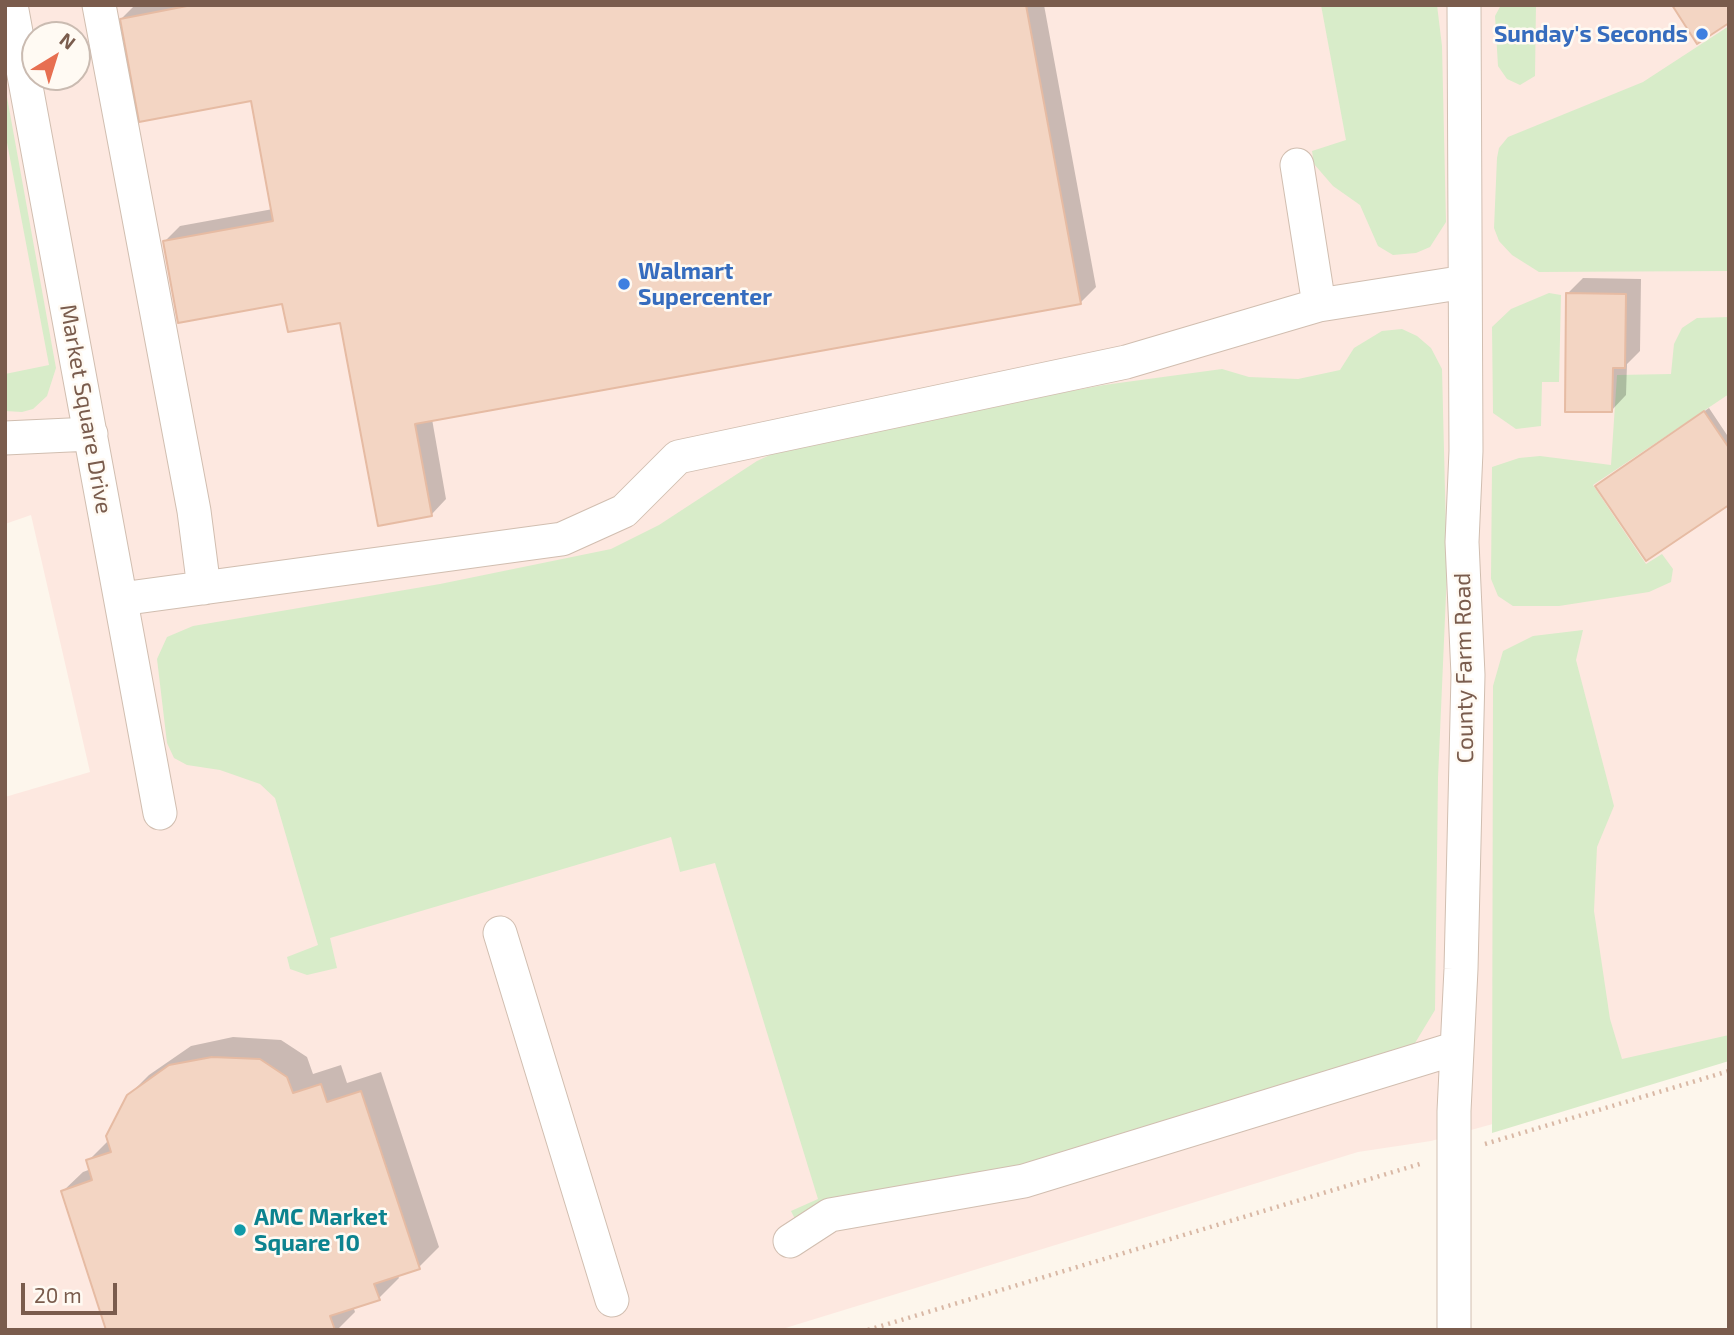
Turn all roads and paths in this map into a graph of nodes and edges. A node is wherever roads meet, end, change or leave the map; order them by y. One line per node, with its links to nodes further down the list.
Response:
1 (11, 5): 7 (street, Market Square Drive)
2 (99, 5): 9 (street)
3 (1464, 5): 5 (street, County Farm Road)
4 (1297, 165): 6 (street)
5 (1465, 282): 6 (street); 13 (street, County Farm Road)
6 (1319, 305): 9 (street)
7 (91, 434): 8 (street); 10 (street, Market Square Drive)
8 (5, 438)
9 (204, 588): 10 (street)
10 (121, 599): 11 (street, Market Square Drive)
11 (160, 813)
12 (500, 933): 18 (street)
13 (1457, 1048): 17 (street); 20 (street, County Farm Road)
14 (1729, 1071): 15 (path)
15 (1493, 1142)
16 (1433, 1160): 19 (path)
17 (790, 1241)
18 (612, 1300)
19 (868, 1330)
20 (1454, 1330)

